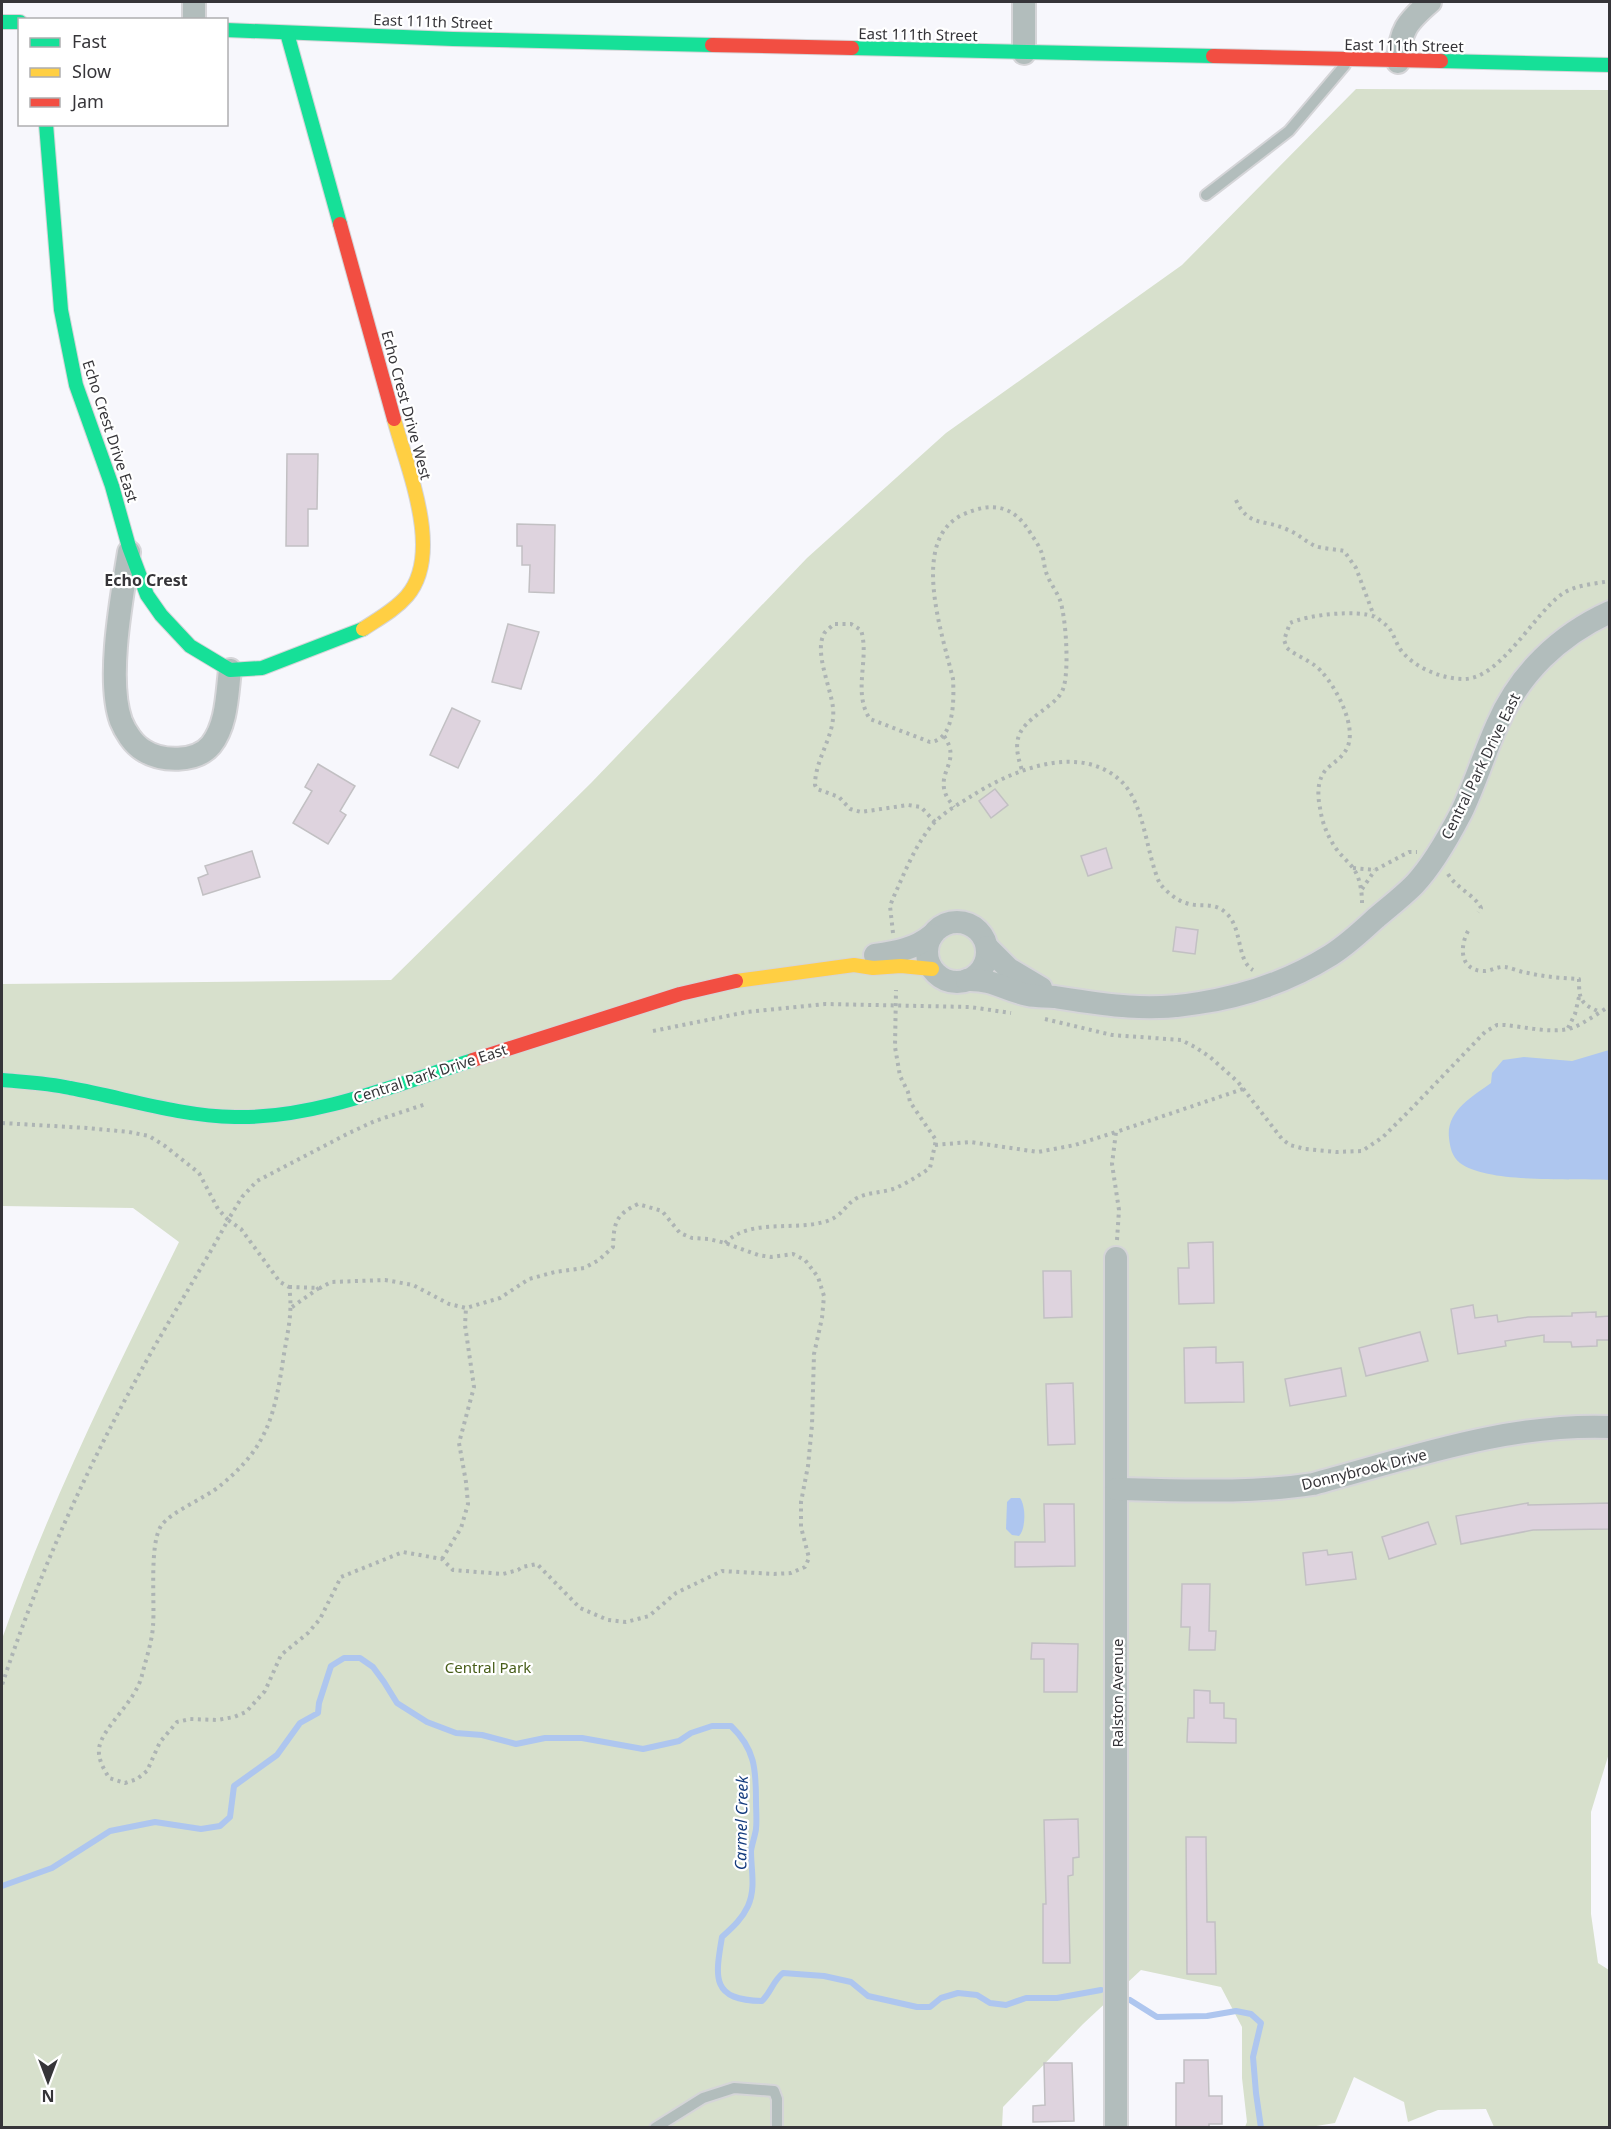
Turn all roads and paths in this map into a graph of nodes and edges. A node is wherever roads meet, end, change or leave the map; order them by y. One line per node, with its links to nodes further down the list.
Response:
1 (194, 2): 4 (street)
2 (1024, 2): 9 (street)
3 (1430, 2): 11 (street)
4 (194, 18)
5 (2, 22): 6 (street)
6 (18, 22)
7 (228, 30): 8 (street, East 111th Street)
8 (287, 33): 9 (street, East 111th Street); 20 (street, Echo Crest Drive West)
9 (1024, 53): 10 (street, East 111th Street)
10 (1349, 60): 11 (street, East 111th Street); 14 (lane)
11 (1398, 62): 12 (street, East 111th Street)
12 (1610, 65)
13 (46, 126): 16 (street, Echo Crest Drive East)
14 (1206, 195)
15 (1236, 500): 19 (path)
16 (129, 547): 20 (street, Echo Crest Drive East); 20 (street)
17 (1610, 581): 19 (path)
18 (1610, 612): 41 (street, Central Park Drive East)
19 (1374, 616): 26 (path)
20 (230, 670)
21 (944, 736): 22 (path); 23 (path); 24 (path)
22 (1022, 770): 23 (path); 38 (path)
23 (954, 807): 24 (path)
24 (935, 822): 34 (path)
25 (1420, 854): 28 (path)
26 (1353, 868): 28 (path); 29 (path)
27 (1440, 868): 31 (path)
28 (1375, 870): 29 (path)
29 (1362, 890): 30 (path)
30 (1361, 909)
31 (1478, 912)
32 (1467, 931): 40 (path)
33 (932, 935): 35 (street, Central Park Drive East); 36 (street, Central Park Drive East); 37 (street)
34 (893, 936)
35 (987, 947): 39 (street); 41 (street, Central Park Drive East)
36 (854, 965): 37 (street, Central Park Drive East); 49 (street, Central Park Drive East)
37 (932, 969): 39 (street, Central Park Drive East)
38 (1260, 972)
39 (967, 980): 41 (street, Central Park Drive East)
40 (1579, 996): 44 (path); 47 (path)
41 (1054, 997)
42 (896, 1006): 45 (path); 48 (path); 54 (path)
43 (1610, 1006): 44 (path)
44 (1600, 1012): 47 (path)
45 (1014, 1014)
46 (1037, 1017): 50 (path)
47 (1568, 1028): 50 (path)
48 (648, 1032)
49 (2, 1080)
50 (1243, 1089): 53 (path)
51 (433, 1102): 55 (path)
52 (2, 1123): 55 (path)
53 (1116, 1132): 54 (path); 57 (path)
54 (935, 1145): 56 (path)
55 (228, 1220): 58 (path); 65 (path)
56 (725, 1243): 61 (path); 64 (path)
57 (1116, 1258): 63 (street, Ralston Avenue)
58 (289, 1287): 59 (path); 60 (path)
59 (320, 1288): 60 (path); 61 (path)
60 (292, 1307): 64 (path)
61 (466, 1308): 64 (path)
62 (1610, 1428): 63 (street, Donnybrook Drive)
63 (1117, 1489): 68 (street, Ralston Avenue)
64 (442, 1559)
65 (2, 1685)
66 (655, 2127): 67 (lane)
67 (777, 2127)
68 (1116, 2127)

